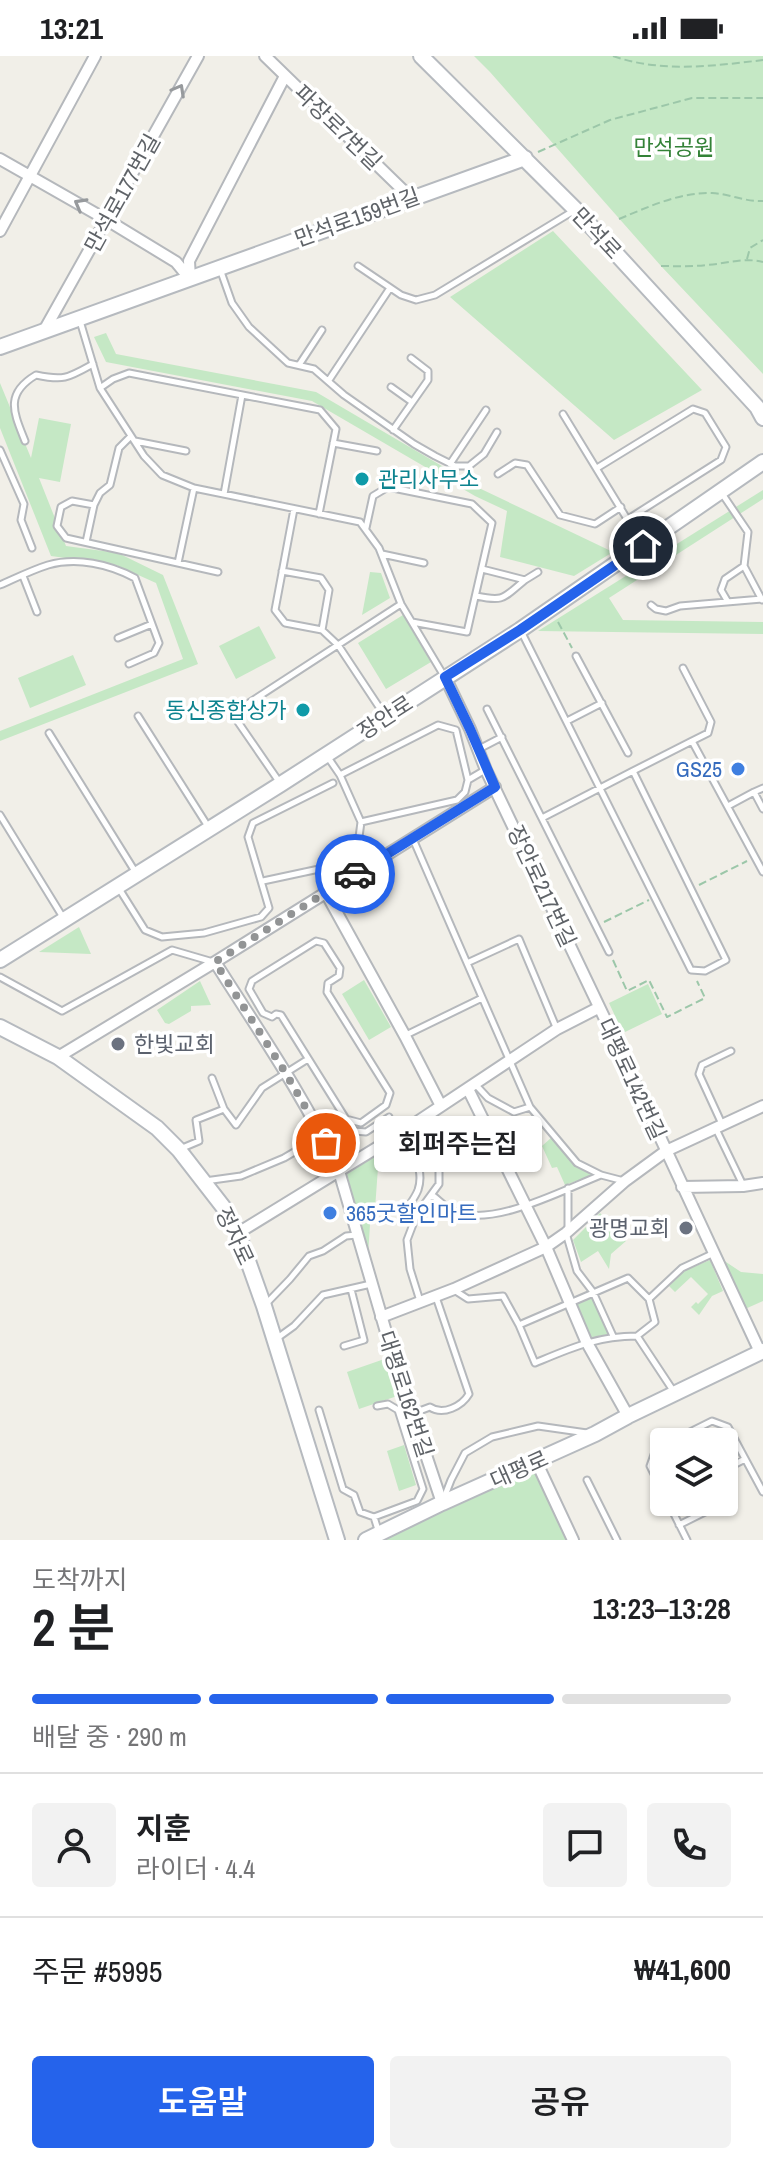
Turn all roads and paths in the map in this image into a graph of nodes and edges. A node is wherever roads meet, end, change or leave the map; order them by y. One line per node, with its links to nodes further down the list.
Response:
1 (95, 56): 11 (street)
2 (198, 56): 16 (street, 만석로177번길, one-way to 2)
3 (265, 56): 7 (street, 파장로7번길)
4 (421, 56): 9 (street, 만석로)
5 (613, 56): 6 (path)
6 (763, 60)
7 (285, 76): 12 (street, 파장로7번길); 24 (street)
8 (763, 98): 9 (path)
9 (525, 158): 12 (street, 만석로159번길); 14 (street, 만석로)
10 (0, 159): 11 (street)
11 (30, 176): 16 (street, one-way to 11); 17 (street)
12 (411, 198): 23 (street, 만석로159번길)
13 (763, 201): 15 (path)
14 (576, 210): 25 (lane); 39 (street, 만석로)
15 (619, 219)
16 (107, 220): 24 (street); 27 (street, 만석로177번길)
17 (0, 231)
18 (763, 240): 19 (path)
19 (747, 260): 20 (path); 22 (path)
20 (763, 262)
21 (358, 266): 25 (lane)
22 (661, 266)
23 (220, 268): 24 (street, 만석로159번길); 32 (lane)
24 (190, 279): 26 (street, 만석로159번길)
25 (390, 288): 33 (lane)
26 (79, 319): 27 (street, 만석로159번길); 31 (lane)
27 (45, 329): 29 (street, 만석로159번길)
28 (322, 330): 32 (lane)
29 (0, 347)
30 (411, 358): 37 (lane)
31 (93, 364): 35 (lane); 44 (lane)
32 (299, 365): 33 (lane)
33 (329, 380): 41 (lane)
34 (391, 387): 37 (lane)
35 (100, 388): 36 (lane); 43 (lane)
36 (242, 395): 45 (lane); 55 (lane)
37 (412, 402): 41 (lane)
38 (486, 410): 50 (lane)
39 (761, 411)
40 (563, 414): 51 (lane)
41 (393, 430): 50 (lane)
42 (497, 432): 50 (lane)
43 (132, 439): 47 (lane); 53 (lane); 56 (lane)
44 (25, 441)
45 (333, 443): 48 (lane); 59 (lane)
46 (0, 450): 64 (lane)
47 (186, 451)
48 (377, 451)
49 (763, 462): 54 (street, 장안로)
50 (450, 464)
51 (597, 468): 57 (lane); 60 (lane)
52 (498, 474): 57 (lane)
53 (194, 488): 55 (lane); 66 (lane)
54 (721, 491): 63 (street, 장안로); 68 (lane)
55 (224, 494): 58 (lane)
56 (94, 505): 62 (lane); 62 (lane)
57 (621, 507): 60 (lane)
58 (294, 509): 59 (lane); 70 (lane)
59 (319, 514): 61 (lane)
60 (628, 519): 63 (lane)
61 (366, 529): 65 (lane); 69 (lane)
62 (86, 542): 66 (lane)
63 (643, 546): 81 (street, 장안로)
64 (32, 548)
65 (381, 554): 67 (lane); 79 (lane)
66 (178, 563): 71 (lane)
67 (424, 563)
68 (744, 566): 77 (lane); 78 (lane)
69 (482, 569): 74 (lane); 76 (lane)
70 (282, 571): 85 (lane); 85 (lane)
71 (218, 572)
72 (538, 572): 74 (lane)
73 (23, 576): 75 (lane); 82 (lane); 84 (lane)
74 (525, 580): 76 (lane)
75 (0, 585)
76 (476, 596): 83 (lane)
77 (762, 600): 78 (lane)
78 (728, 602): 80 (lane)
79 (401, 604): 83 (lane); 88 (lane)
80 (651, 605)
81 (551, 609): 86 (street, 장안로); 89 (path)
82 (37, 612)
83 (412, 622): 92 (lane)
84 (152, 624): 87 (lane); 90 (lane)
85 (322, 630): 88 (lane)
86 (520, 630): 92 (street, 장안로); 97 (lane)
87 (118, 638)
88 (338, 645): 96 (lane); 109 (lane)
89 (576, 656): 93 (lane)
90 (129, 664)
91 (683, 668): 100 (lane)
92 (445, 677): 96 (street, 장안로); 101 (street, 장안로217번길)
93 (602, 703): 97 (lane); 102 (lane)
94 (487, 709): 99 (lane)
95 (138, 716): 119 (lane)
96 (386, 716): 103 (street, 장안로)
97 (567, 721): 111 (lane)
98 (49, 733): 123 (lane)
99 (502, 737): 101 (lane); 117 (lane)
100 (692, 741): 105 (lane); 114 (lane)
101 (478, 750): 104 (street, 장안로217번길)
102 (628, 753)
103 (327, 755): 106 (lane); 109 (street, 장안로)
104 (486, 770): 107 (lane); 110 (street, 장안로217번길)
105 (633, 771): 111 (lane); 126 (lane)
106 (340, 775): 107 (lane); 118 (lane)
107 (468, 780): 118 (lane)
108 (333, 783): 124 (lane)
109 (281, 784): 119 (street, 장안로)
110 (495, 787): 120 (street); 138 (street, 장안로217번길)
111 (600, 787): 117 (lane); 128 (lane)
112 (763, 788): 113 (lane)
113 (754, 792): 114 (lane); 115 (lane)
114 (728, 806): 121 (lane)
115 (763, 809)
116 (0, 815): 129 (lane)
117 (542, 818): 130 (lane)
118 (361, 822): 124 (lane)
119 (209, 829): 123 (street, 장안로)
120 (413, 839): 127 (street); 134 (lane)
121 (755, 857): 122 (lane); 126 (path)
122 (763, 872)
123 (137, 874): 125 (street, 장안로)
124 (262, 881): 125 (lane)
125 (118, 886): 129 (street, 장안로)
126 (691, 890): 135 (lane)
127 (326, 893): 133 (street); 141 (street)
128 (655, 896): 130 (path); 135 (lane)
129 (64, 919): 132 (street, 장안로)
130 (596, 926): 131 (lane)
131 (609, 952): 135 (path)
132 (0, 960)
133 (215, 962): 136 (lane); 143 (street); 146 (street, 대평로162번길)
134 (467, 963): 137 (lane); 140 (lane)
135 (691, 970)
136 (0, 977)
137 (482, 998): 141 (lane); 145 (lane)
138 (598, 1008): 140 (street); 160 (street, 대평로142번길)
139 (0, 1027): 143 (street, 정자로)
140 (557, 1029): 145 (street)
141 (405, 1036): 149 (street)
142 (731, 1051): 156 (lane)
143 (58, 1057): 159 (street, 정자로)
144 (308, 1059): 146 (lane); 154 (lane); 154 (lane)
145 (511, 1061): 148 (street); 151 (lane)
146 (285, 1072): 152 (lane); 158 (street, 대평로162번길)
147 (212, 1078): 152 (lane)
148 (471, 1086): 149 (street); 151 (lane); 170 (street)
149 (441, 1106): 155 (street)
150 (763, 1106): 156 (street)
151 (530, 1107): 162 (lane)
152 (224, 1109): 159 (lane)
153 (389, 1117): 154 (lane)
154 (346, 1119)
155 (418, 1122): 157 (street); 169 (lane)
156 (719, 1126): 160 (street); 166 (lane)
157 (396, 1136): 161 (street); 171 (lane)
158 (326, 1143): 161 (street, 대평로162번길); 163 (lane)
159 (179, 1150): 163 (street, 정자로)
160 (666, 1151): 164 (street, 대평로142번길); 167 (street, 대평로142번길)
161 (339, 1171): 173 (street); 174 (street, 대평로162번길)
162 (601, 1175): 164 (lane); 168 (lane)
163 (204, 1181): 173 (street, 정자로)
164 (625, 1181): 172 (street, 대평로142번길)
165 (763, 1183): 166 (street)
166 (743, 1186): 167 (street)
167 (682, 1187): 176 (street, 대평로142번길)
168 (568, 1188): 170 (lane); 172 (lane)
169 (432, 1195): 170 (lane); 183 (lane)
170 (525, 1206): 175 (street)
171 (404, 1214)
172 (567, 1232): 175 (street, 대평로142번길); 180 (lane)
173 (238, 1233): 185 (street, 정자로)
174 (357, 1235): 177 (street, 대평로162번길); 185 (lane)
175 (546, 1247): 179 (street, 대평로142번길); 184 (street)
176 (714, 1253): 182 (lane); 193 (street, 대평로142번길)
177 (371, 1284): 178 (lane); 186 (street, 대평로162번길)
178 (351, 1289): 190 (lane); 192 (lane, 대평로162번길)
179 (454, 1289): 181 (street, 대평로142번길); 187 (lane)
180 (593, 1292): 182 (lane); 184 (lane); 188 (lane)
181 (436, 1296): 183 (street, 대평로142번길); 198 (lane)
182 (649, 1299): 189 (lane)
183 (420, 1301): 186 (street, 대평로142번길)
184 (569, 1303): 187 (lane); 191 (street)
185 (264, 1306): 190 (street, 정자로)
186 (381, 1317): 198 (street, 대평로162번길)
187 (519, 1325): 191 (lane)
188 (613, 1336): 189 (lane); 191 (lane)
189 (637, 1336): 194 (lane)
190 (275, 1340): 215 (street, 정자로)
191 (586, 1341): 199 (street)
192 (344, 1346)
193 (762, 1352): 194 (street, 대평로)
194 (675, 1393): 199 (street, 대평로)
195 (377, 1406): 197 (lane)
196 (319, 1410): 212 (lane)
197 (398, 1410): 198 (lane); 212 (lane)
198 (411, 1410): 209 (street, 대평로162번길)
199 (628, 1416): 202 (street, 대평로)
200 (698, 1428): 201 (lane)
201 (729, 1428)
202 (595, 1434): 205 (street, 대평로); 209 (lane, 대평로)
203 (738, 1446): 204 (lane)
204 (745, 1459): 206 (lane); 208 (lane)
205 (536, 1461): 209 (street, 대평로); 216 (street)
206 (738, 1463)
207 (587, 1480): 217 (lane)
208 (763, 1492)
209 (442, 1503): 214 (street, 대평로)
210 (675, 1516): 213 (lane)
211 (697, 1516): 213 (lane)
212 (374, 1517): 214 (lane)
213 (679, 1525): 218 (lane)
214 (372, 1537)
215 (337, 1540)
216 (573, 1540)
217 (617, 1540)
218 (687, 1540)

